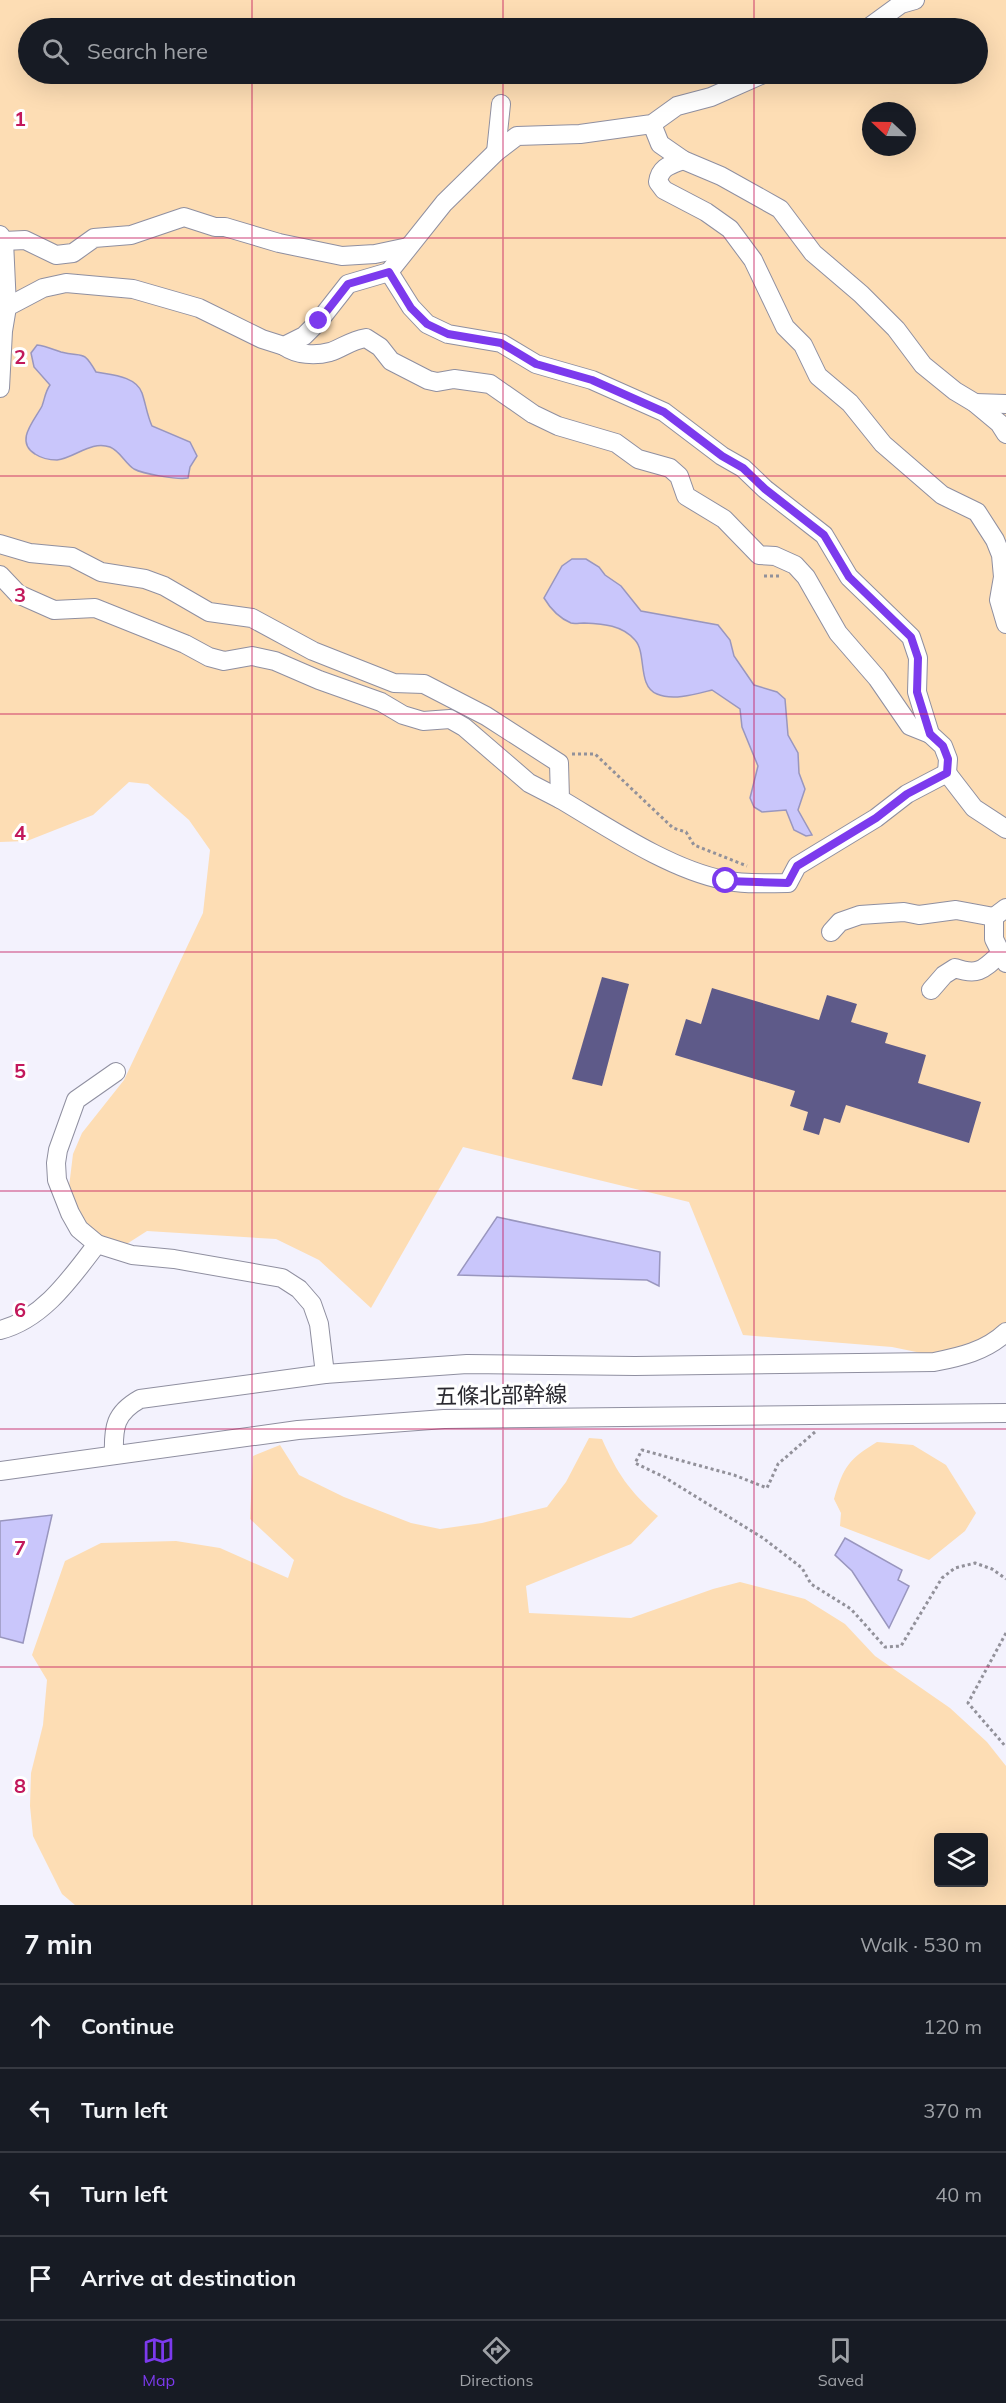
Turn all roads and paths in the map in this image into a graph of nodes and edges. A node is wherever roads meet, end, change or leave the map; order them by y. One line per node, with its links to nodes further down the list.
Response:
1 (915, 0): 2 (street)
2 (881, 18)
3 (740, 84): 5 (street)
4 (501, 105): 6 (street)
5 (652, 124): 6 (street); 7 (street)
6 (496, 152): 9 (street)
7 (683, 160): 14 (street); 19 (street)
8 (2, 238): 9 (street); 11 (street)
9 (408, 247): 10 (street)
10 (389, 272): 12 (street); 20 (street)
11 (7, 307): 12 (street); 13 (street)
12 (284, 346): 20 (street)
13 (0, 388)
14 (975, 403): 15 (street); 16 (street)
15 (1006, 404)
16 (1006, 434)
17 (0, 544): 21 (street)
18 (0, 575): 23 (street)
19 (1006, 624)
20 (930, 734): 22 (street)
21 (559, 763): 23 (street); 25 (path)
22 (947, 773): 24 (street); 25 (street)
23 (560, 799): 25 (street)
24 (1006, 829)
25 (758, 882)
26 (1000, 913): 27 (street); 28 (street)
27 (831, 932)
28 (1003, 959): 29 (street)
29 (931, 990)
30 (116, 1072): 31 (street)
31 (97, 1244): 32 (street); 34 (street)
32 (0, 1330)
33 (1006, 1332): 34 (street)
34 (325, 1374): 37 (street)
35 (1006, 1413): 36 (street, 五條北部幹線)
36 (834, 1415): 37 (street, 五條北部幹線); 39 (path)
37 (114, 1455): 38 (street, 五條北部幹線)
38 (0, 1471)
39 (1006, 1579)
40 (1006, 1633): 41 (path)
41 (1006, 1747)

